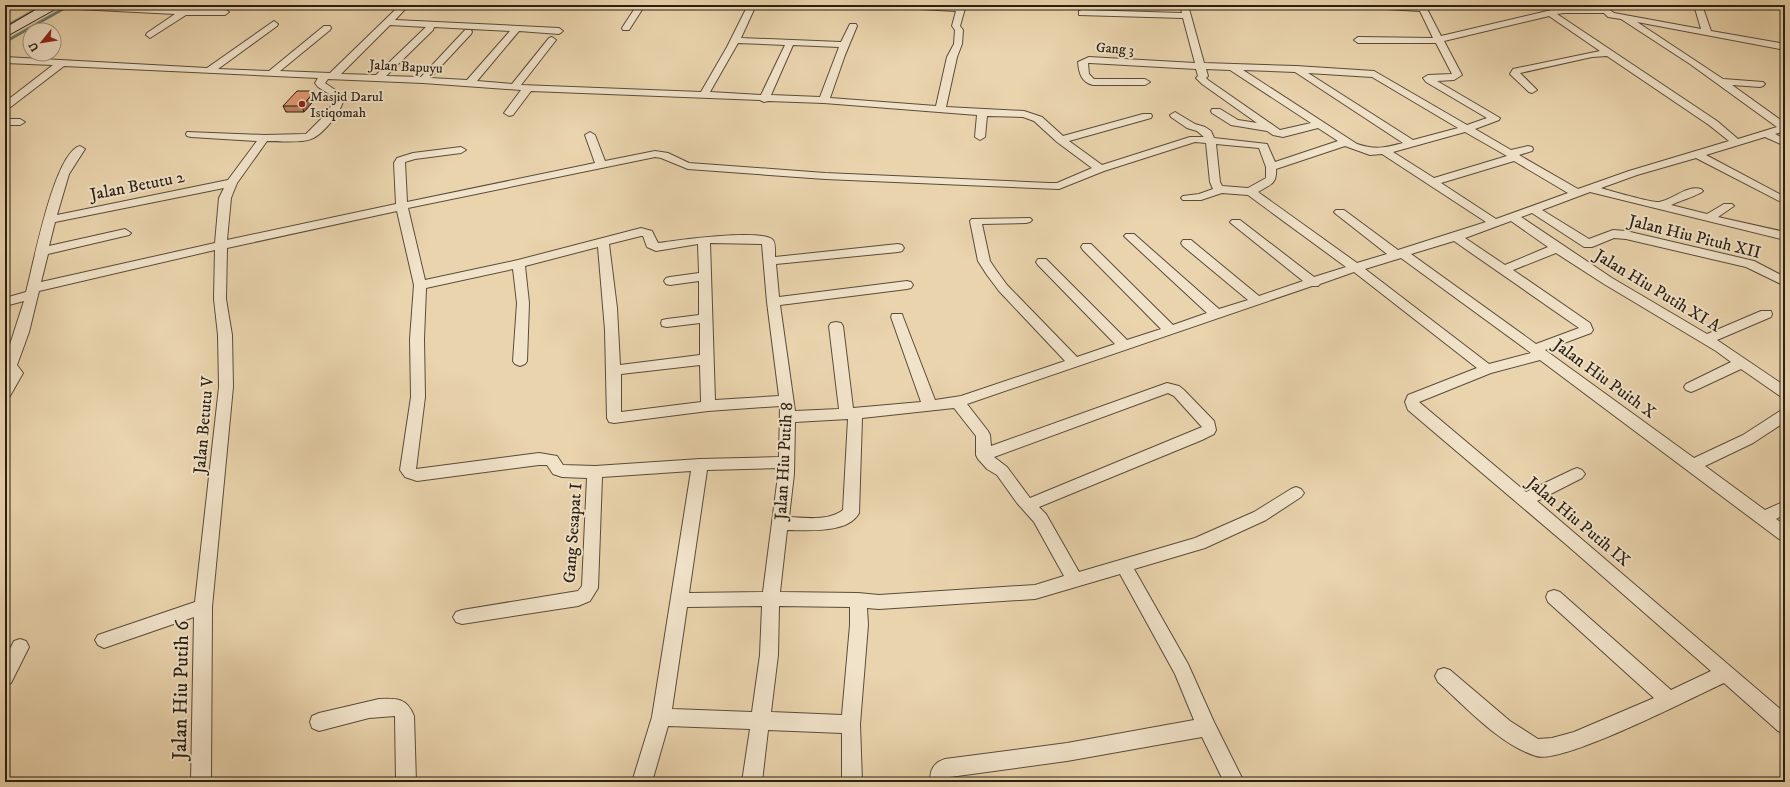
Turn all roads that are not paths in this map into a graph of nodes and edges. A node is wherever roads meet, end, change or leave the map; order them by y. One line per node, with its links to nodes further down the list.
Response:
1 (53, 5): 29 (main road)
2 (58, 5): 14 (street)
3 (358, 5): 11 (street)
4 (641, 5): 25 (street)
5 (752, 5): 34 (street)
6 (901, 5): 12 (street)
7 (1184, 5): 18 (street)
8 (1369, 5): 32 (street)
9 (1597, 5): 13 (street)
10 (1698, 5): 30 (street)
11 (404, 6): 20 (street)
12 (962, 7): 61 (street)
13 (1606, 11): 17 (street); 19 (street)
14 (184, 12): 15 (street); 31 (street)
15 (225, 12)
16 (1082, 12): 18 (street)
17 (1550, 13): 32 (street); 39 (street)
18 (1188, 16): 42 (street)
19 (1624, 18): 30 (street); 51 (street)
20 (389, 22): 26 (street); 47 (street)
21 (274, 24): 45 (street)
22 (853, 26): 37 (street)
23 (327, 28): 46 (street)
24 (430, 28): 48 (street)
25 (626, 28)
26 (516, 29): 27 (street); 52 (street)
27 (559, 31)
28 (468, 32): 49 (street)
29 (5, 33)
30 (1707, 33): 38 (street)
31 (150, 35)
32 (1440, 39): 35 (street); 70 (street)
33 (552, 40): 54 (street)
34 (735, 40): 36 (street); 57 (street)
35 (1358, 40)
36 (790, 43): 37 (street); 58 (street)
37 (845, 45): 59 (street)
38 (1785, 47)
39 (1610, 53): 56 (street); 81 (street)
40 (5, 60): 41 (street, Jalan Bapuyu)
41 (63, 62): 45 (street, Jalan Bapuyu); 60 (street)
42 (1200, 66): 43 (street); 50 (street, Gang 3); 72 (street)
43 (1232, 67): 44 (street); 69 (street)
44 (1296, 69): 70 (street); 83 (street)
45 (209, 72): 46 (street, Jalan Bapuyu)
46 (271, 74): 47 (street, Jalan Bapuyu)
47 (329, 76): 48 (street, Jalan Bapuyu); 77 (street)
48 (378, 78): 49 (street, Jalan Bapuyu)
49 (423, 80): 52 (street, Jalan Bapuyu)
50 (1145, 82)
51 (1722, 82): 53 (street); 71 (street)
52 (470, 83): 54 (street, Jalan Bapuyu)
53 (1760, 84)
54 (515, 86): 55 (street, Jalan Bapuyu)
55 (528, 88): 57 (street, Jalan Bapuyu); 63 (street)
56 (1532, 90)
57 (704, 96): 58 (street, Jalan Bapuyu)
58 (764, 99): 59 (street, Jalan Bapuyu)
59 (824, 100): 61 (street, Jalan Bapuyu)
60 (5, 107)
61 (940, 110): 64 (street, Jalan Bapuyu)
62 (1216, 111): 72 (street)
63 (509, 113)
64 (982, 113): 76 (street); 78 (street, Jalan Bapuyu)
65 (1175, 115): 79 (street)
66 (1147, 116): 78 (street)
67 (5, 122): 68 (street)
68 (20, 122)
69 (1320, 124): 72 (street); 80 (street)
70 (1468, 128): 83 (street); 89 (street)
71 (1785, 128): 74 (street)
72 (1270, 129)
73 (191, 134): 77 (street)
74 (1767, 134): 81 (street); 82 (street)
75 (590, 135): 90 (street)
76 (980, 137)
77 (264, 138): 94 (street, Jalan Betutu V)
78 (1060, 140): 92 (street, Jalan Bapuyu)
79 (1211, 142): 91 (street); 92 (street); 95 (street)
80 (1346, 142): 87 (street); 91 (street)
81 (1737, 143): 88 (street)
82 (1785, 143)
83 (1412, 144): 87 (street)
84 (1528, 148): 89 (street)
85 (80, 149): 108 (street)
86 (461, 150): 101 (street)
87 (1384, 151): 93 (street)
88 (1697, 154): 98 (street); 100 (street)
89 (1513, 156): 93 (street); 98 (street)
90 (601, 165): 92 (street); 101 (street)
91 (1271, 168): 97 (street)
92 (1100, 169)
93 (1433, 182): 111 (street)
94 (232, 183): 108 (street, Jalan Betutu 2); 119 (street, Jalan Betutu V)
95 (1220, 190): 97 (street); 99 (street)
96 (1697, 191): 102 (street)
97 (1251, 192): 129 (street)
98 (1584, 192): 102 (street); 104 (street)
99 (1187, 198)
100 (1785, 201)
101 (402, 206): 119 (street); 135 (street)
102 (1660, 206): 107 (street)
103 (1728, 206): 107 (street)
104 (1533, 210): 106 (street); 118 (street)
105 (1340, 212): 125 (street, Jalan Hiu Puith X)
106 (1513, 217): 111 (street); 123 (street, Jalan Hiu Putih XI A)
107 (1708, 218): 115 (street)
108 (50, 220): 124 (street)
109 (1026, 220): 154 (street)
110 (1236, 222): 134 (street)
111 (1495, 223): 114 (street)
112 (125, 233): 124 (street)
113 (1130, 236): 142 (street)
114 (1455, 236): 125 (street); 130 (street)
115 (1785, 236)
116 (603, 242): 120 (street); 128 (street); 157 (street)
117 (1186, 243): 140 (street)
118 (1588, 244): 123 (street, Jalan Hiu Pituh XII); 132 (street, Jalan Hiu Pituh XII)
119 (221, 245): 137 (street); 187 (street, Jalan Betutu V)
120 (704, 246): 126 (street, Jalan Hiu Putih 8); 131 (street)
121 (1087, 247): 147 (street)
122 (898, 248): 126 (street)
123 (1561, 250): 130 (street, Jalan Hiu Pituh XII); 148 (street, Jalan Hiu Putih XI A)
124 (41, 252): 137 (street)
125 (1399, 254): 129 (street); 150 (street, Jalan Hiu Puith X)
126 (770, 261): 139 (street, Jalan Hiu Putih 8)
127 (1042, 262): 149 (street)
128 (519, 264): 135 (street); 152 (street)
129 (1356, 268): 134 (street); 156 (street)
130 (1503, 270): 150 (street)
131 (704, 276): 133 (street); 144 (street)
132 (1783, 279)
133 (670, 281)
134 (1314, 283): 140 (street)
135 (420, 285): 172 (street)
136 (906, 285): 139 (street)
137 (33, 292): 138 (street); 155 (street)
138 (5, 302)
139 (773, 302): 161 (street, Jalan Hiu Putih 8)
140 (1257, 302): 142 (street)
141 (1766, 314): 148 (street)
142 (1217, 315): 147 (street)
143 (897, 317): 164 (street)
144 (706, 318): 145 (street); 151 (street)
145 (667, 323)
146 (836, 326): 165 (street)
147 (1171, 331): 149 (street)
148 (1706, 339): 153 (street, Jalan Hiu Putih XI A)
149 (1125, 346): 154 (street)
150 (1538, 352): 156 (street); 171 (street, Jalan Hiu Puith X)
151 (708, 359): 157 (street); 163 (street)
152 (520, 361)
153 (1741, 363): 158 (street); 160 (street, Jalan Hiu Putih XI A)
154 (1075, 364): 162 (street)
155 (7, 367): 159 (street)
156 (1487, 369): 175 (street, Jalan Hiu Putih IX)
157 (614, 370): 163 (street)
158 (1691, 387)
159 (5, 393)
160 (1785, 393)
161 (787, 400): 163 (street); 167 (street, Jalan Hiu Putih 8)
162 (958, 402): 164 (street); 168 (street)
163 (708, 406)
164 (930, 406): 165 (street)
165 (851, 414): 167 (street); 179 (street)
166 (1785, 415): 171 (street)
167 (788, 417): 169 (street, Jalan Hiu Putih 8)
168 (983, 455): 176 (street); 176 (street)
169 (786, 462): 170 (street); 179 (street, Jalan Hiu Putih 8)
170 (700, 465): 172 (street); 185 (street)
171 (1693, 465): 178 (street, Jalan Hiu Puith X)
172 (595, 472): 188 (street, Gang Sesapat I)
173 (1577, 474): 175 (street)
174 (1296, 493): 181 (street)
175 (1525, 500): 191 (street, Jalan Hiu Putih IX)
176 (1028, 505): 182 (street)
177 (1785, 507): 178 (street)
178 (1764, 518): 180 (street, Jalan Hiu Puith X)
179 (779, 523): 184 (street, Jalan Hiu Putih 8)
180 (1785, 534)
181 (1124, 566): 182 (street); 200 (street)
182 (1074, 581): 186 (street)
183 (1554, 597): 194 (street)
184 (771, 598): 185 (street); 186 (street); 197 (street, Jalan Hiu Putih 8)
185 (679, 600): 195 (street)
186 (858, 600): 198 (street)
187 (203, 607): 189 (street, Jalan Hiu Putih 6); 201 (street, Jalan Hiu Putih 6)
188 (462, 617)
189 (104, 640)
190 (20, 647): 193 (street)
191 (1726, 673): 194 (street); 199 (street, Jalan Hiu Putih IX)
192 (1444, 676): 194 (street)
193 (5, 677)
194 (1668, 699)
195 (661, 718): 197 (street); 203 (street)
196 (319, 722): 202 (street)
197 (761, 722): 198 (street); 204 (street, Jalan Hiu Putih 8)
198 (851, 724): 205 (street)
199 (1785, 725)
200 (1207, 728): 206 (street); 207 (street)
201 (201, 782)
202 (406, 782)
203 (642, 782)
204 (752, 782)
205 (852, 782)
206 (940, 782)
207 (1234, 782)

